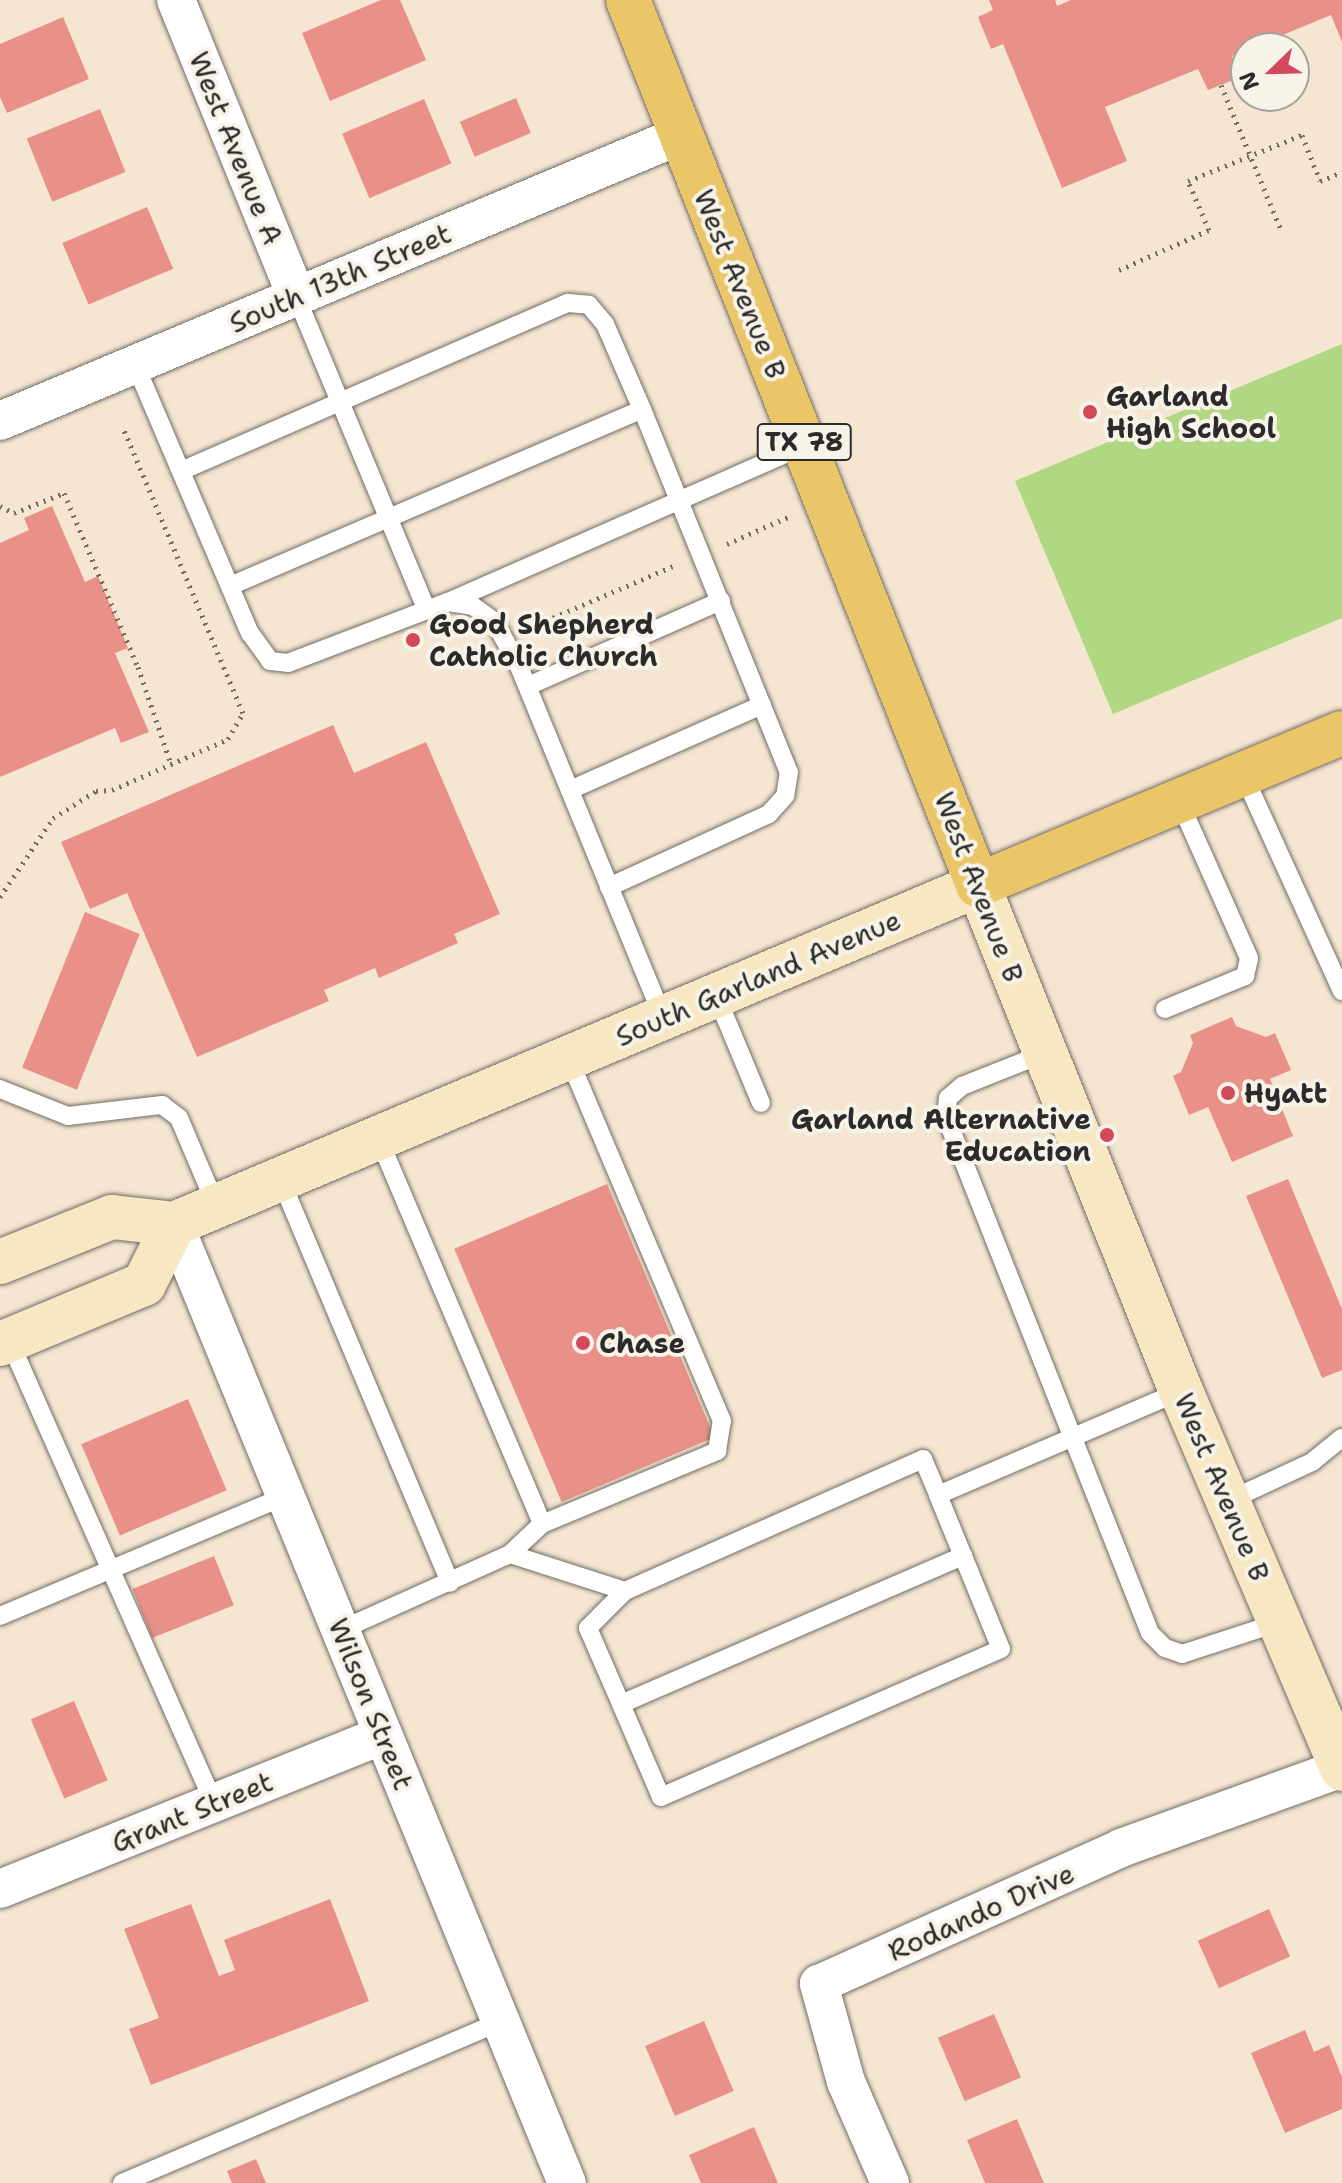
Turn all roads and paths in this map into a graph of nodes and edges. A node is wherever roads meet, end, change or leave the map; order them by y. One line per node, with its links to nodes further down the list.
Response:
1 (176, 0): 9 (street, West Avenue A)
2 (628, 0): 4 (main road, West Avenue B / TX 78)
3 (1221, 85): 5 (path)
4 (681, 135): 9 (street, South 13th Street); 15 (main road, West Avenue B / TX 78)
5 (1250, 156): 6 (path); 7 (path); 8 (path)
6 (1342, 172)
7 (1281, 230)
8 (1119, 270)
9 (296, 296): 10 (street, South 13th Street); 11 (lane)
10 (135, 364): 13 (street, South 13th Street); 16 (lane)
11 (341, 403): 12 (lane); 16 (lane); 20 (lane)
12 (642, 409): 17 (lane); 20 (lane)
13 (0, 421)
14 (123, 427): 31 (path)
15 (805, 445): 17 (lane); 35 (main road, West Avenue B / TX 78)
16 (181, 471): 23 (lane)
17 (680, 500): 24 (lane); 25 (lane)
18 (0, 506): 31 (path)
19 (790, 516): 21 (path)
20 (389, 517): 23 (lane); 26 (lane)
21 (727, 544)
22 (676, 565): 27 (path)
23 (230, 586): 26 (lane)
24 (721, 601): 28 (lane); 29 (lane)
25 (448, 602): 26 (lane); 28 (lane)
26 (427, 610)
27 (531, 627)
28 (528, 686): 33 (lane)
29 (762, 705): 33 (lane); 36 (lane)
30 (1342, 733): 32 (main road, South Garland Avenue)
31 (171, 764): 37 (path)
32 (1243, 774): 34 (main road, South Garland Avenue); 38 (lane)
33 (570, 790): 36 (lane)
34 (1179, 801): 35 (main road, South Garland Avenue); 40 (lane)
35 (978, 885): 39 (main road, South Garland Avenue); 42 (main road, West Avenue B / TX 78)
36 (609, 887): 41 (lane)
37 (0, 897)
38 (1342, 991)
39 (716, 995): 41 (main road, South Garland Avenue); 45 (lane)
40 (1165, 1009)
41 (663, 1018): 43 (main road, South Garland Avenue)
42 (1045, 1053): 52 (main road, West Avenue B / TX 78); 53 (lane)
43 (568, 1057): 46 (main road, South Garland Avenue); 58 (lane)
44 (0, 1089): 48 (lane)
45 (761, 1103)
46 (378, 1137): 47 (main road, South Garland Avenue); 58 (lane)
47 (280, 1178): 48 (main road, South Garland Avenue); 62 (lane)
48 (216, 1205): 49 (main road, South Garland Avenue)
49 (174, 1224): 50 (main road); 51 (main road); 56 (street, Wilson Street)
50 (0, 1262)
51 (4, 1342): 61 (lane)
52 (1181, 1391): 53 (lane); 57 (main road, West Avenue B / TX 78)
53 (1074, 1435): 55 (lane); 65 (lane)
54 (1342, 1438): 57 (lane)
55 (938, 1495): 60 (lane); 63 (lane)
56 (285, 1496): 61 (lane); 66 (street, Wilson Street)
57 (1228, 1501): 65 (main road, West Avenue B / TX 78)
58 (542, 1524): 59 (lane)
59 (510, 1554): 62 (lane); 63 (lane)
60 (963, 1556): 67 (lane); 67 (lane)
61 (111, 1567): 64 (lane); 70 (lane)
62 (450, 1583): 66 (lane)
63 (625, 1591): 67 (lane)
64 (0, 1616)
65 (1280, 1622): 69 (main road, West Avenue B / TX 78)
66 (341, 1630): 68 (street, Wilson Street)
67 (621, 1704)
68 (383, 1735): 70 (street, Grant Street); 72 (street, Wilson Street)
69 (1342, 1768): 75 (street, Rodando Drive)
70 (214, 1803): 71 (street, Grant Street)
71 (0, 1889)
72 (501, 2021): 73 (lane); 74 (street, Wilson Street)
73 (122, 2183)
74 (567, 2183)
75 (890, 2183)

